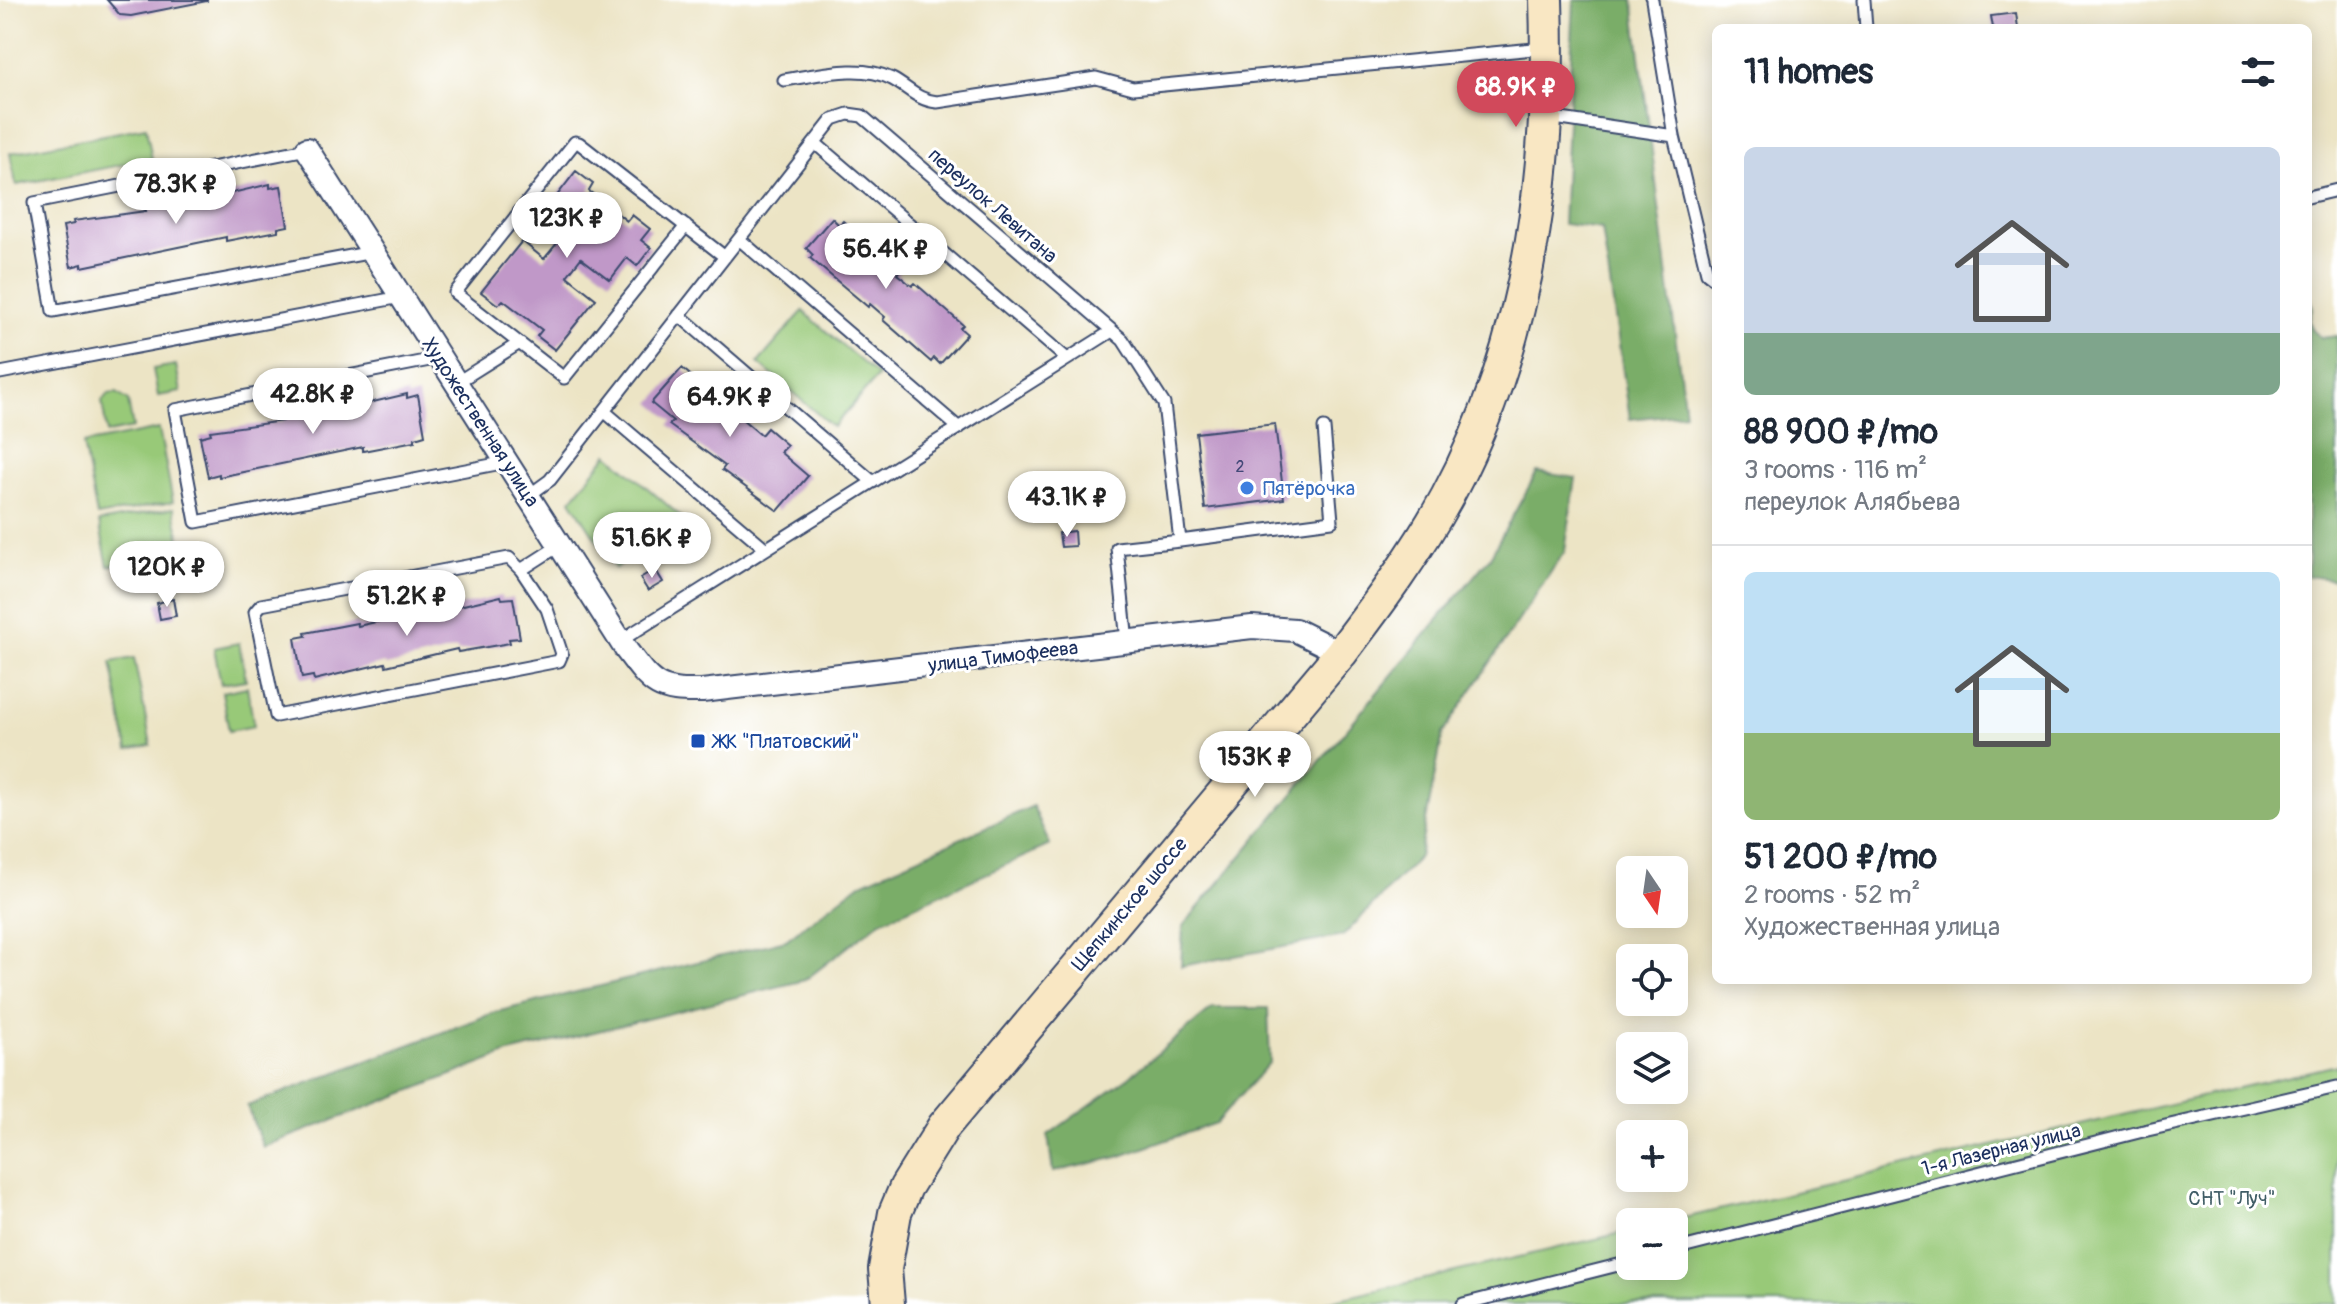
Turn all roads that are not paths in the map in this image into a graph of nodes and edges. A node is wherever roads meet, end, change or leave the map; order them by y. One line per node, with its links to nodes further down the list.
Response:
1 (1546, 0): 5 (main road, Щепкинское шоссе)
2 (1652, 0): 8 (lane)
3 (1864, 0): 4 (lane)
4 (1866, 24)
5 (1545, 48): 6 (lane); 7 (main road, Щепкинское шоссе)
6 (784, 80)
7 (1545, 116): 8 (lane); 38 (main road, Щепкинское шоссе)
8 (1674, 136): 17 (lane)
9 (815, 143): 14 (lane); 20 (lane, переулок Левитана); 23 (lane)
10 (307, 149): 15 (street, Художественная улица); 15 (lane)
11 (2337, 190): 12 (lane)
12 (2312, 196)
13 (686, 226): 16 (lane); 21 (lane); 21 (lane)
14 (739, 239): 16 (lane); 27 (lane)
15 (373, 252): 18 (street, Художественная улица)
16 (725, 257): 19 (lane)
17 (1711, 276)
18 (401, 297): 22 (street, Художественная улица); 24 (lane)
19 (679, 315): 26 (lane); 30 (lane)
20 (1112, 331): 23 (lane); 32 (lane, переулок Левитана)
21 (518, 344): 25 (lane)
22 (440, 358): 25 (street, Художественная улица); 29 (lane)
23 (1067, 359): 27 (lane)
24 (0, 373)
25 (456, 383): 29 (street, Художественная улица)
26 (604, 411): 31 (lane); 34 (lane)
27 (959, 428): 30 (lane)
28 (1324, 428): 32 (lane)
29 (507, 462): 31 (street, Художественная улица)
30 (873, 482): 34 (lane)
31 (528, 496): 33 (street, Художественная улица)
32 (1180, 541): 37 (lane)
33 (560, 545): 35 (lane); 36 (street, Художественная улица)
34 (766, 549): 36 (lane)
35 (521, 570): 35 (lane)
36 (620, 641): 39 (street, Художественная улица)
37 (1127, 641): 38 (street, улица Тимофеева); 39 (street, улица Тимофеева)
38 (1341, 653): 43 (main road, Щепкинское шоссе)
39 (660, 689)
40 (2337, 1087): 41 (lane, 1-я Лазерная улица)
41 (1688, 1246)
42 (1616, 1266): 44 (lane)
43 (888, 1304)
44 (1463, 1304)

